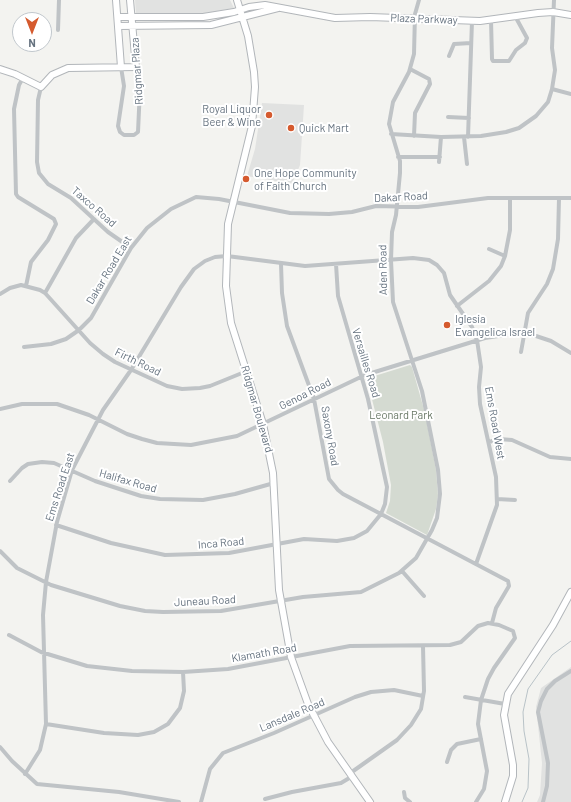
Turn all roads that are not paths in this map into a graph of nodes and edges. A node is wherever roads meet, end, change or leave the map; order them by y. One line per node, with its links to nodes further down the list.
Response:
1 (59, 0): 22 (street)
2 (116, 0): 12 (street, Ridgmar Plaza)
3 (130, 0): 13 (street, Ridgmar Plaza)
4 (237, 0): 8 (street, Ridgmar Boulevard)
5 (419, 0): 16 (street, Aden Road)
6 (554, 0): 9 (street)
7 (278, 8): 8 (street, Plaza Parkway); 15 (street, Plaza Parkway); 16 (street, Plaza Parkway)
8 (240, 11): 14 (street, Plaza Parkway); 15 (street, Ridgmar Boulevard)
9 (553, 12): 10 (street, Plaza Parkway); 11 (street, Plaza Parkway); 31 (street)
10 (571, 15)
11 (515, 16): 17 (street, Plaza Parkway); 17 (street)
12 (118, 17): 13 (street, Plaza Parkway); 19 (street, Ridgmar Plaza)
13 (133, 17): 14 (street, Plaza Parkway); 20 (street, Ridgmar Plaza)
14 (189, 17): 21 (street)
15 (243, 18): 21 (street, Plaza Parkway); 46 (street, Ridgmar Boulevard)
16 (415, 18): 18 (street, Plaza Parkway); 28 (street, Aden Road)
17 (491, 20): 18 (street, Plaza Parkway)
18 (472, 21): 23 (street)
19 (118, 26): 20 (street, Plaza Parkway); 25 (street, Ridgmar Plaza)
20 (134, 26): 21 (street, Plaza Parkway); 26 (street, Ridgmar Plaza)
21 (190, 26)
22 (58, 30)
23 (471, 43): 24 (street); 34 (street)
24 (449, 56)
25 (121, 67): 26 (street); 26 (street, Ridgmar Plaza); 30 (street)
26 (136, 67)
27 (0, 69): 29 (street)
28 (410, 69): 35 (street, Aden Road); 36 (street)
29 (23, 78): 30 (street); 56 (street)
30 (41, 87): 48 (street, Taxco Road)
31 (552, 89): 32 (street); 38 (street)
32 (571, 94)
33 (448, 117): 34 (street)
34 (468, 118): 38 (street)
35 (391, 134): 36 (street); 39 (street, Aden Road)
36 (414, 136): 37 (street)
37 (441, 137): 38 (street); 40 (street)
38 (466, 137): 42 (street)
39 (398, 157): 40 (street); 47 (street, Aden Road)
40 (440, 157): 41 (street)
41 (439, 162)
42 (467, 164)
43 (510, 198): 44 (street, Dakar Road); 47 (street, Dakar Road); 52 (street)
44 (559, 198): 45 (street, Dakar Road); 61 (street)
45 (571, 198)
46 (233, 202): 47 (street, Dakar Road); 49 (street, Dakar Road East); 51 (street, Ridgmar Boulevard)
47 (396, 206): 53 (street, Aden Road)
48 (94, 219): 49 (street, Taxco Road); 57 (street)
49 (131, 248): 60 (street, Dakar Road East)
50 (489, 249): 52 (street)
51 (227, 256): 54 (street, Ems Road West); 67 (street, Ems Road East); 68 (street, Ridgmar Boulevard)
52 (505, 256): 59 (street)
53 (390, 260): 55 (street, Ems Road West); 59 (street, Ems Road West); 66 (street, Aden Road)
54 (281, 264): 55 (street, Ems Road West); 70 (street, Saxony Road)
55 (336, 264): 69 (street, Versailles Road)
56 (26, 286): 57 (street); 58 (street)
57 (45, 293): 60 (street, Firth Road)
58 (0, 294)
59 (457, 306): 62 (street, Ems Road West)
60 (79, 330): 63 (street, Dakar Road East); 67 (street, Firth Road)
61 (524, 335): 62 (street, Genoa Road); 64 (street); 65 (street, Genoa Road)
62 (477, 340): 66 (street, Genoa Road); 74 (street, Ems Road West)
63 (24, 347)
64 (521, 352)
65 (571, 353)
66 (412, 361): 69 (street, Genoa Road); 83 (street, Aden Road)
67 (131, 370): 68 (street, Firth Road); 72 (street, Ems Road East)
68 (247, 371): 73 (street, Ridgmar Boulevard)
69 (361, 376): 70 (street, Genoa Road); 81 (street, Versailles Road)
70 (314, 399): 73 (street, Genoa Road); 81 (street, Saxony Road)
71 (0, 409): 72 (street, Genoa Road)
72 (98, 419): 73 (street, Genoa Road); 76 (street, Ems Road East)
73 (263, 424): 78 (street, Ridgmar Boulevard)
74 (489, 442): 75 (street); 79 (street, Ems Road West)
75 (571, 459)
76 (72, 470): 77 (street, Halifax Road); 78 (street, Halifax Road); 82 (street, Ems Road East)
77 (10, 481)
78 (274, 482): 84 (street, Ridgmar Boulevard)
79 (497, 499): 80 (street); 86 (street, Ems Road West)
80 (515, 500)
81 (381, 514): 83 (street, Saxony Road); 84 (street, Inca Road)
82 (56, 525): 84 (street, Inca Road); 88 (street, Ems Road East)
83 (427, 539): 86 (street, Saxony Road); 87 (street, Juneau Road)
84 (277, 544): 91 (street, Ridgmar Boulevard)
85 (0, 551): 88 (street, Juneau Road)
86 (476, 564): 92 (street, Saxony Road)
87 (402, 571): 90 (street); 91 (street, Juneau Road)
88 (46, 582): 91 (street, Juneau Road); 95 (street, Ems Road East)
89 (571, 592): 102 (street)
90 (424, 596)
91 (280, 601): 96 (street, Ridgmar Boulevard)
92 (492, 623): 94 (street, Klamath Road); 101 (street)
93 (9, 635): 95 (street, Klamath Road)
94 (423, 646): 96 (street, Klamath Road); 99 (street)
95 (44, 653): 98 (street, Klamath Road); 104 (street, Ems Road East)
96 (290, 657): 98 (street, Klamath Road); 103 (street, Ridgmar Boulevard)
97 (571, 671): 118 (street)
98 (183, 672): 104 (street)
99 (423, 696): 103 (street, Lansdale Road); 109 (street)
100 (465, 698): 101 (street)
101 (481, 700): 102 (street); 105 (street)
102 (505, 704): 117 (street)
103 (314, 716): 109 (street, Ridgmar Boulevard); 113 (street, Lansdale Road)
104 (46, 724): 108 (street, Ems Road East)
105 (481, 740): 107 (street); 116 (street)
106 (0, 747): 108 (street)
107 (447, 762)
108 (25, 774): 112 (street)
109 (350, 776): 111 (street); 114 (street, Ridgmar Boulevard)
110 (404, 792): 115 (street)
111 (265, 800)
112 (179, 802)
113 (201, 802)
114 (370, 802)
115 (410, 802)
116 (476, 802)
117 (504, 802)
118 (544, 802)

